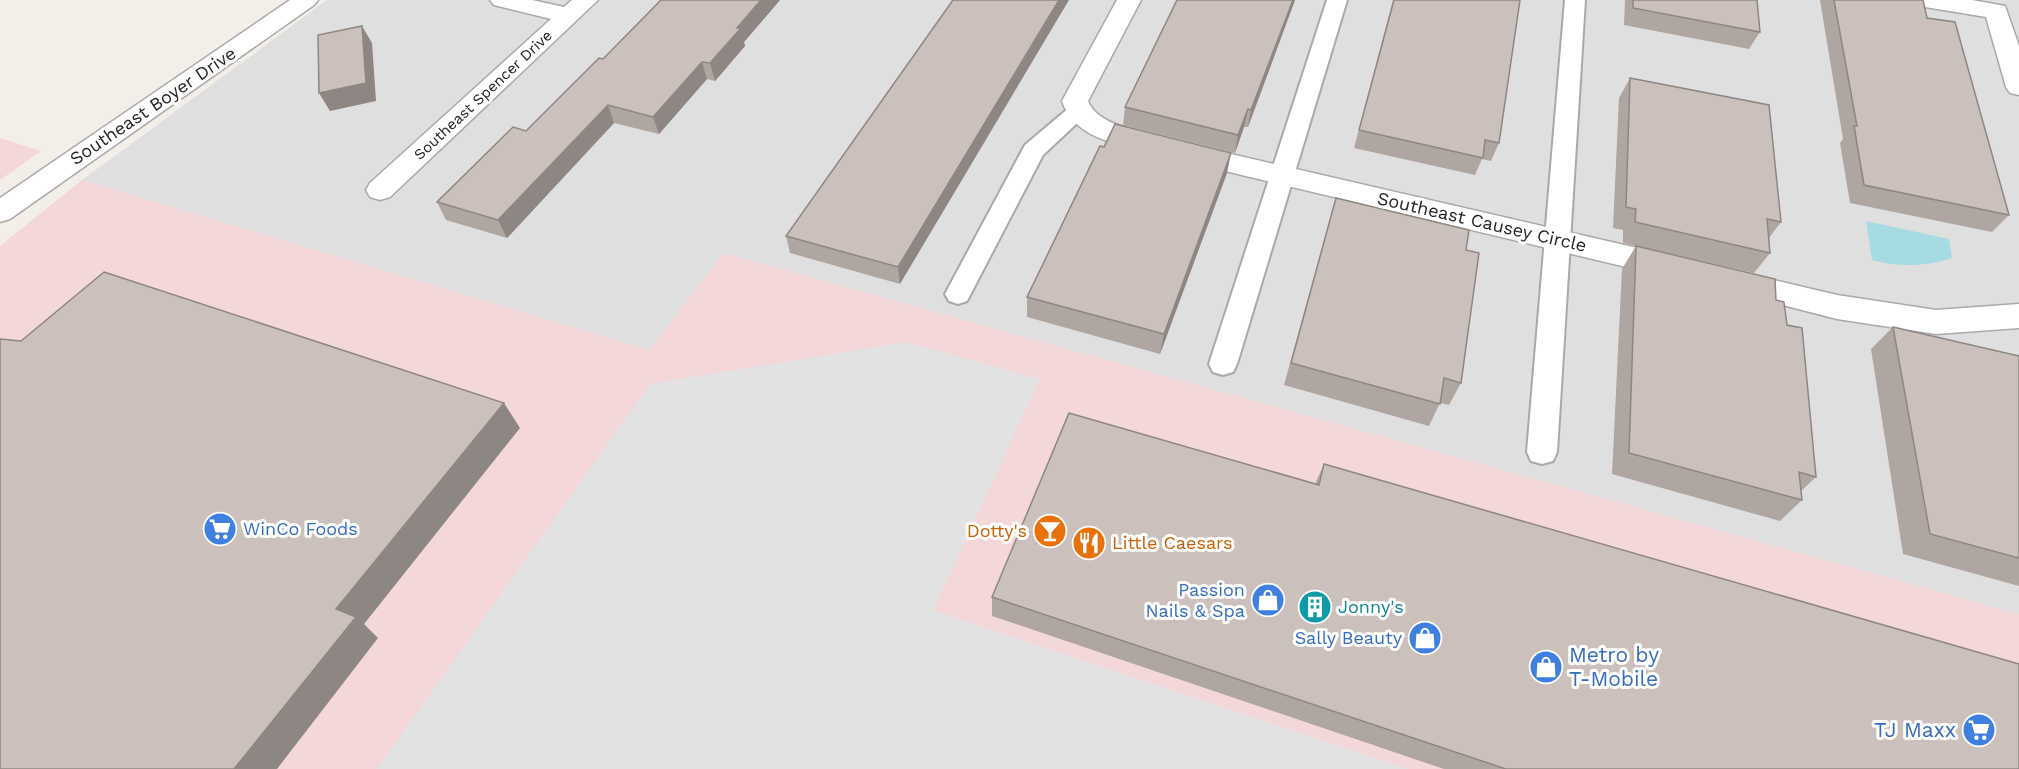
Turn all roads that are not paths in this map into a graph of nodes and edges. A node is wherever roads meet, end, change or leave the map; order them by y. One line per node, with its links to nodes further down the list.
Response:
1 (306, 0): 13 (street, Southeast Boyer Drive)
2 (502, 0): 8 (street)
3 (1129, 0): 10 (street)
4 (1337, 0): 11 (lane)
5 (1575, 0): 14 (lane)
6 (1924, 0): 7 (street)
7 (2001, 5): 9 (street)
8 (578, 8): 12 (street, Southeast Spencer Drive)
9 (2019, 87)
10 (1077, 112): 11 (street, Southeast Causey Circle); 15 (lane)
11 (1282, 176): 14 (street, Southeast Causey Circle); 17 (lane)
12 (381, 190)
13 (0, 212)
14 (1557, 240): 16 (street, Southeast Causey Circle); 18 (lane)
15 (958, 294)
16 (2019, 316)
17 (1223, 364)
18 (1542, 452)

